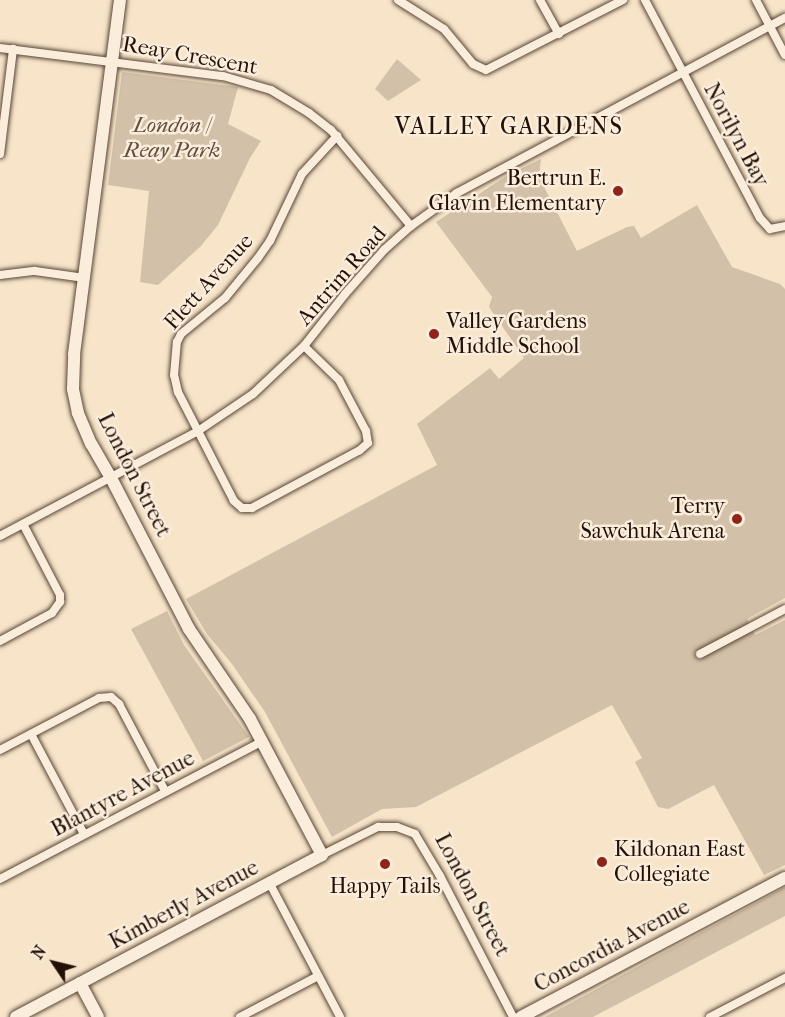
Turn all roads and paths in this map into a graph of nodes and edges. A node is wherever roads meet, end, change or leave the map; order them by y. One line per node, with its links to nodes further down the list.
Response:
1 (120, 0): 13 (street, London Street)
2 (398, 0): 9 (street)
3 (540, 0): 9 (street)
4 (623, 0): 9 (street)
5 (645, 0): 14 (street)
6 (756, 0): 8 (street)
7 (785, 18): 8 (street, Antrim Road)
8 (770, 26): 12 (street); 14 (street, Antrim Road)
9 (559, 34)
10 (0, 48): 11 (street, Reay Crescent)
11 (13, 49): 13 (street, Reay Crescent); 16 (street)
12 (785, 55)
13 (112, 61): 15 (street, Reay Crescent); 20 (street, London Street)
14 (682, 72): 17 (street, Antrim Road); 18 (street, Norilyn Bay)
15 (337, 136): 17 (street, Reay Crescent); 22 (street, Flett Avenue)
16 (0, 154)
17 (411, 226): 21 (street, Antrim Road)
18 (785, 226)
19 (0, 275): 20 (street)
20 (85, 278): 23 (street, London Street)
21 (304, 346): 22 (street, Antrim Road); 22 (street, Flett Avenue)
22 (198, 431): 23 (street, Antrim Road)
23 (111, 478): 24 (street, Antrim Road); 30 (street, London Street)
24 (23, 524): 25 (street, Antrim Road); 27 (street)
25 (0, 536)
26 (785, 609): 28 (street)
27 (0, 641)
28 (700, 654)
29 (31, 734): 31 (street); 32 (street); 34 (street)
30 (263, 741): 32 (street, Blantyre Avenue); 35 (street, London Street)
31 (0, 750)
32 (165, 791): 34 (street, Blantyre Avenue)
33 (372, 830): 35 (street, Kimberly Avenue); 46 (street, London Street)
34 (84, 834): 37 (street, Blantyre Avenue)
35 (322, 855): 38 (street, Kimberly Avenue)
36 (785, 878): 47 (street, Concordia Avenue)
37 (0, 879)
38 (270, 884): 39 (street); 41 (street, Kimberly Avenue)
39 (318, 976): 44 (street); 45 (street)
40 (785, 978): 48 (street)
41 (80, 983): 42 (street, Kimberly Avenue); 43 (street)
42 (16, 1017)
43 (98, 1017)
44 (240, 1017)
45 (340, 1017)
46 (513, 1017)
47 (521, 1017)
48 (710, 1017)

